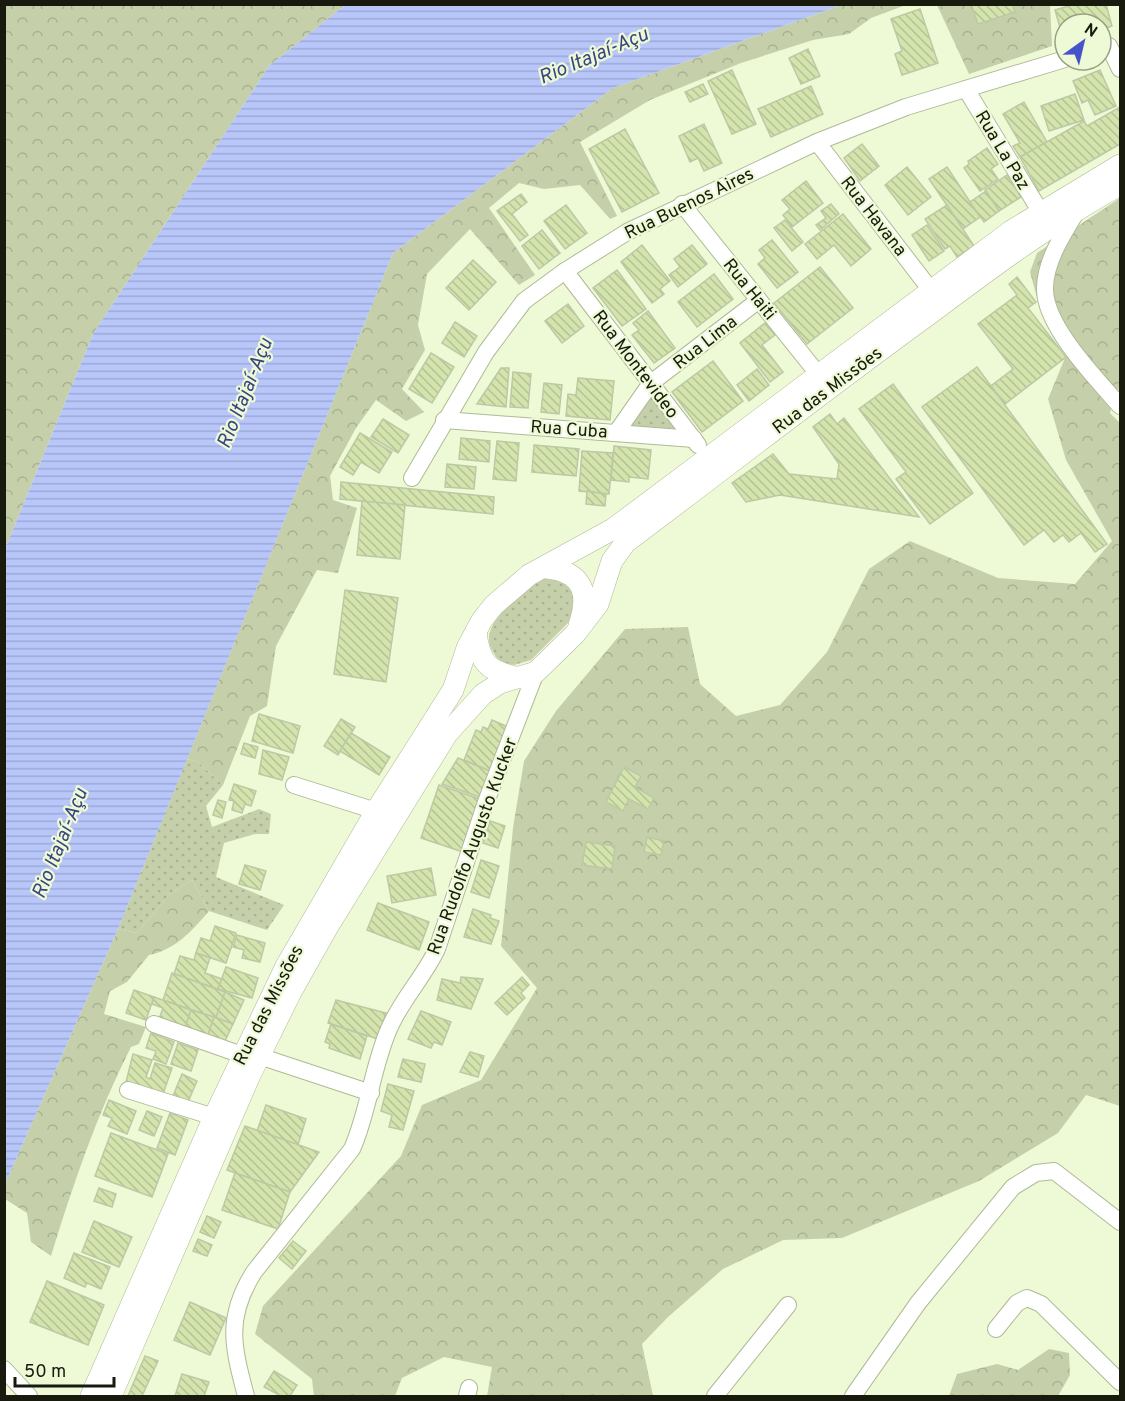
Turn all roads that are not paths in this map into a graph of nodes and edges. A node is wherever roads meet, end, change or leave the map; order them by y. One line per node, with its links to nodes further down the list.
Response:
1 (1113, 53): 3 (street)
2 (1053, 63): 4 (street, Rua Buenos Aires)
3 (1120, 69)
4 (966, 88): 5 (street, Rua Buenos Aires); 10 (street, Rua La Paz)
5 (817, 142): 8 (street, Rua Buenos Aires); 12 (street, Rua Havana)
6 (1120, 165): 10 (main road, Rua das Missões)
7 (1120, 185): 9 (main road, Rua das Missões)
8 (682, 204): 11 (street, Rua Buenos Aires); 13 (street, Rua Haiti)
9 (1080, 207): 14 (main road, Rua das Missões); 17 (street)
10 (1040, 211): 12 (main road, Rua das Missões)
11 (565, 271): 16 (street, Rua Montevideo); 18 (street, Rua Buenos Aires)
12 (930, 289): 14 (main road); 15 (main road, Rua das Missões)
13 (759, 300): 15 (street, Rua Haiti); 16 (street, Rua Lima)
14 (928, 315): 25 (main road, Rua das Missões)
15 (818, 374): 21 (main road, Rua das Missões)
16 (651, 383): 19 (street, Rua Lima); 20 (street, Rua Montevideo)
17 (1120, 406)
18 (444, 420): 19 (street, Rua Cuba); 22 (street, Rua Buenos Aires)
19 (616, 433): 20 (street, Rua Cuba)
20 (694, 439): 21 (street, Rua Montevideo)
21 (708, 457): 23 (main road, Rua das Missões)
22 (412, 478)
23 (547, 568): 24 (main road); 25 (main road)
24 (476, 631): 26 (main road); 28 (main road, Rua das Missões)
25 (575, 634): 26 (main road)
26 (528, 675): 30 (main road, Rua das Missões); 32 (street, Rua Rudolfo Augusto Kucker)
27 (294, 785): 28 (street)
28 (376, 811): 30 (main road, Rua das Missões)
29 (154, 1024): 30 (street)
30 (251, 1056): 32 (street); 33 (main road, Rua das Missões); 41 (main road, Rua das Missões)
31 (128, 1090): 33 (street)
32 (371, 1094): 42 (street, Rua Rudolfo Augusto Kucker)
33 (214, 1117): 40 (main road, Rua das Missões)
34 (1120, 1222): 44 (street)
35 (788, 1305): 43 (street)
36 (996, 1329): 38 (street)
37 (4, 1369): 39 (street)
38 (1120, 1382)
39 (28, 1396)
40 (91, 1396)
41 (111, 1396)
42 (246, 1396)
43 (715, 1396)
44 (853, 1396)

